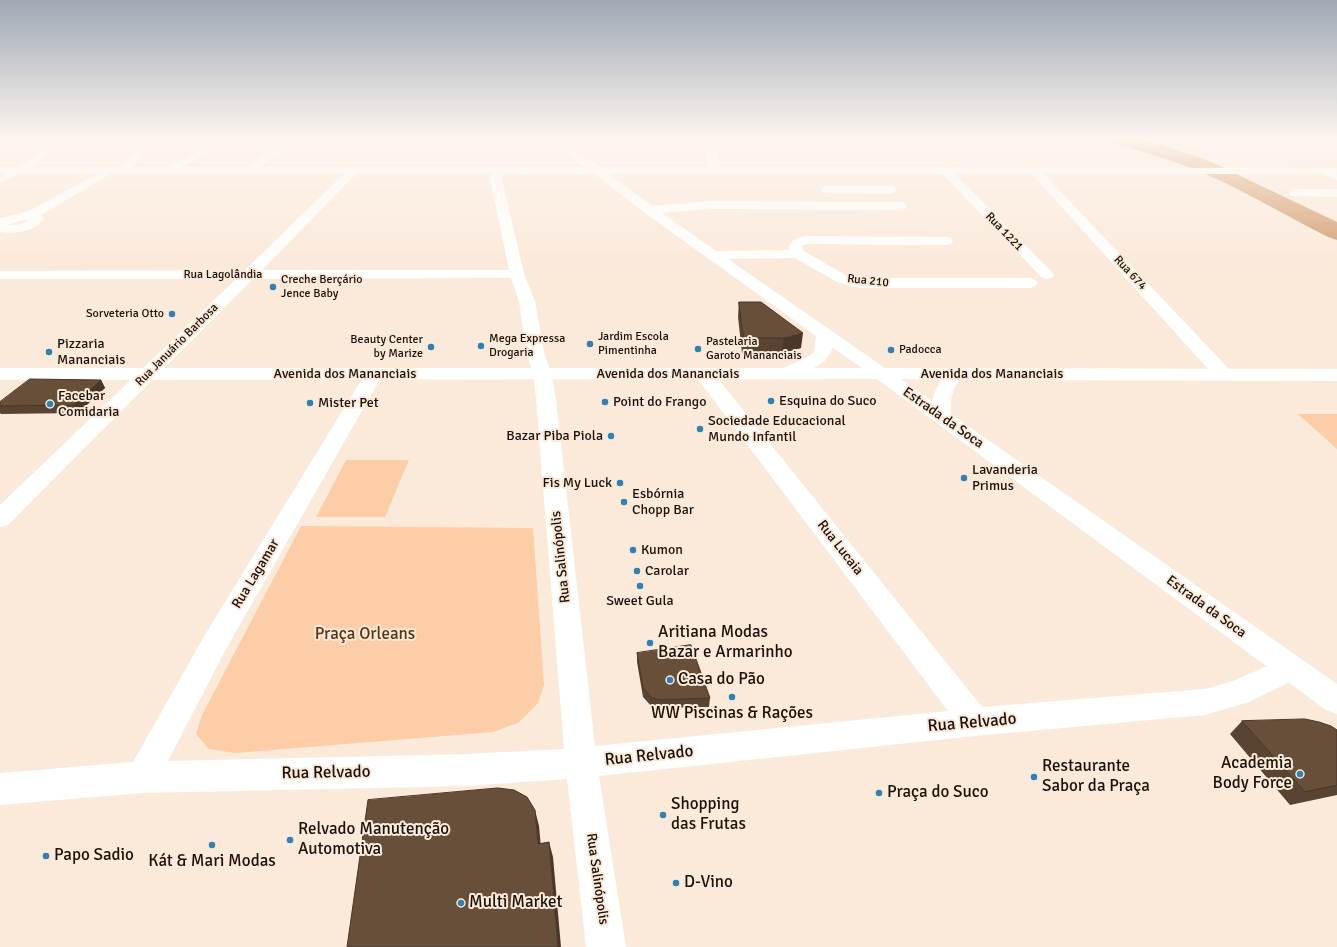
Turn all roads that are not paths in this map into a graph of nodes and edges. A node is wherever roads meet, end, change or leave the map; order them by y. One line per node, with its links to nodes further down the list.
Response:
1 (89, 182): 15 (street)
2 (342, 182): 23 (street, Rua Januário Barbosa)
3 (497, 182): 21 (street, Rua Salinópolis)
4 (613, 182): 14 (street, Estrada da Soca)
5 (957, 182): 24 (street, Rua 1221)
6 (1045, 182): 35 (street, Rua 674)
7 (798, 190): 12 (street)
8 (813, 190): 9 (street)
9 (890, 190)
10 (1295, 193): 11 (street)
11 (1337, 193)
12 (803, 205): 13 (street); 14 (street)
13 (901, 206)
14 (649, 210): 20 (street, Estrada da Soca)
15 (30, 216): 16 (street); 17 (street)
16 (0, 223)
17 (0, 228)
18 (946, 241): 19 (street)
19 (798, 254): 20 (street); 25 (street, Rua 210)
20 (714, 255): 26 (street, Estrada da Soca)
21 (517, 274): 23 (street, Rua Lagolândia); 27 (street, Rua Salinópolis)
22 (0, 275): 23 (street, Rua Lagolândia)
23 (248, 275): 34 (street, Rua Januário Barbosa)
24 (1047, 275)
25 (1030, 283)
26 (825, 334): 31 (street); 32 (street, Estrada da Soca)
27 (542, 373): 29 (street, Avenida dos Mananciais); 30 (street, Avenida dos Mananciais); 42 (street, Rua Salinópolis)
28 (0, 374): 34 (street, Avenida dos Mananciais)
29 (374, 374): 34 (street, Avenida dos Mananciais); 43 (street, Rua Lagamar)
30 (704, 374): 31 (street, Avenida dos Mananciais); 41 (street, Rua Lucaia)
31 (782, 374): 32 (street, Avenida dos Mananciais)
32 (880, 374): 33 (street, Avenida dos Mananciais); 37 (street, Estrada da Soca)
33 (956, 374): 35 (street, Avenida dos Mananciais); 37 (street)
34 (148, 375): 38 (street, Rua Januário Barbosa)
35 (1224, 375): 36 (street, Avenida dos Mananciais)
36 (1337, 375)
37 (941, 416): 39 (street, Estrada da Soca)
38 (0, 519)
39 (1290, 668): 40 (street, Estrada da Soca); 41 (street, Rua Relvado)
40 (1337, 701)
41 (975, 722): 42 (street, Rua Relvado)
42 (581, 763): 43 (street, Rua Relvado); 45 (street, Rua Salinópolis)
43 (142, 777): 44 (street, Rua Relvado)
44 (0, 789)
45 (606, 947)

